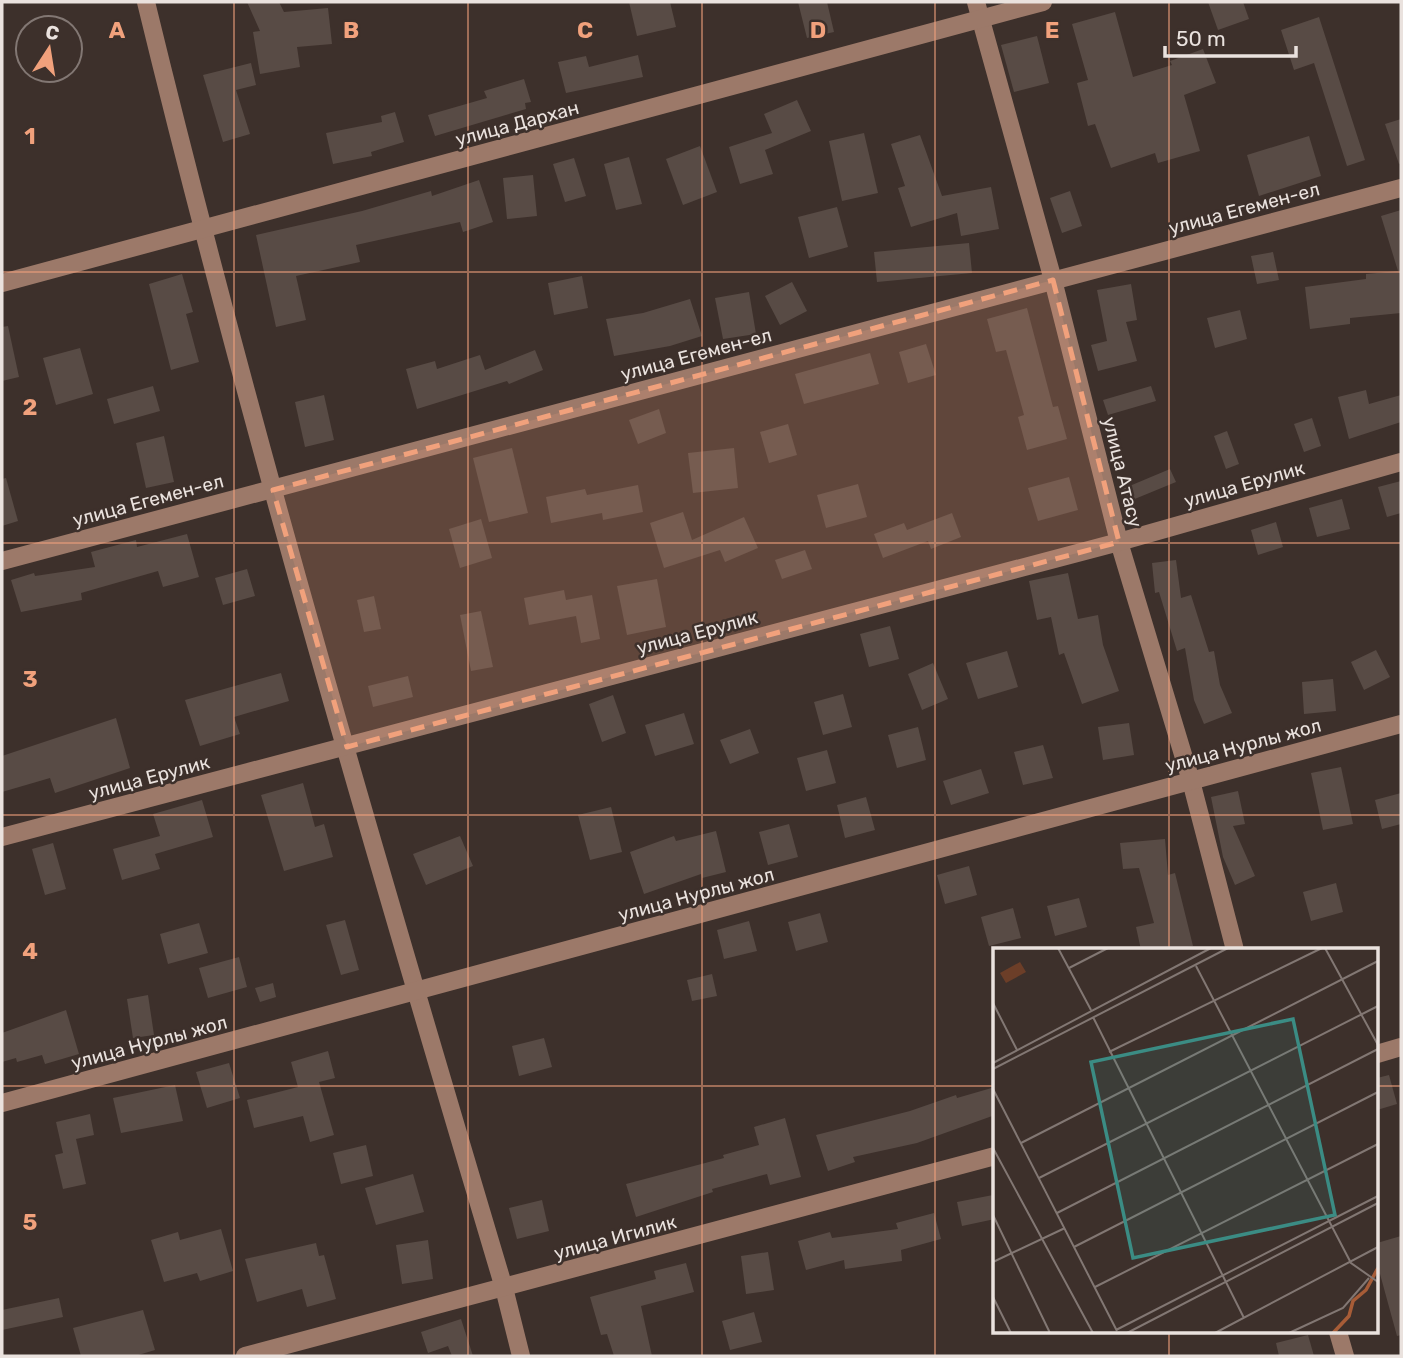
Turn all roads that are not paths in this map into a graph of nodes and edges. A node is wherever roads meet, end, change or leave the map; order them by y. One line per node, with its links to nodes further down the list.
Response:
1 (146, 2): 5 (street)
2 (1043, 2): 3 (street, улица Дархан)
3 (978, 10): 5 (street, улица Дархан); 6 (street, улица Атасу)
4 (1401, 188): 6 (street, улица Егемен-ел)
5 (202, 231): 7 (street, улица Дархан); 9 (street)
6 (1053, 280): 9 (street, улица Егемен-ел); 10 (street, улица Атасу)
7 (2, 283)
8 (1401, 462): 10 (street, улица Ерулик)
9 (273, 489): 11 (street, улица Егемен-ел); 13 (street)
10 (1119, 542): 13 (street, улица Ерулик); 14 (street, улица Атасу)
11 (2, 561)
12 (1401, 724): 14 (street, улица Нурлы жол)
13 (348, 747): 15 (street, улица Ерулик); 17 (street)
14 (1191, 780): 16 (street, улица Атасу); 17 (street, улица Нурлы жол)
15 (2, 837)
16 (1234, 948)
17 (416, 993): 20 (street, улица Нурлы жол); 22 (street)
18 (1401, 1047): 19 (street)
19 (1378, 1054)
20 (2, 1103)
21 (993, 1157): 22 (street, улица Игилик)
22 (504, 1288): 24 (street, улица Игилик); 25 (street)
23 (1339, 1334): 26 (street)
24 (245, 1356)
25 (521, 1356)
26 (1345, 1356)

